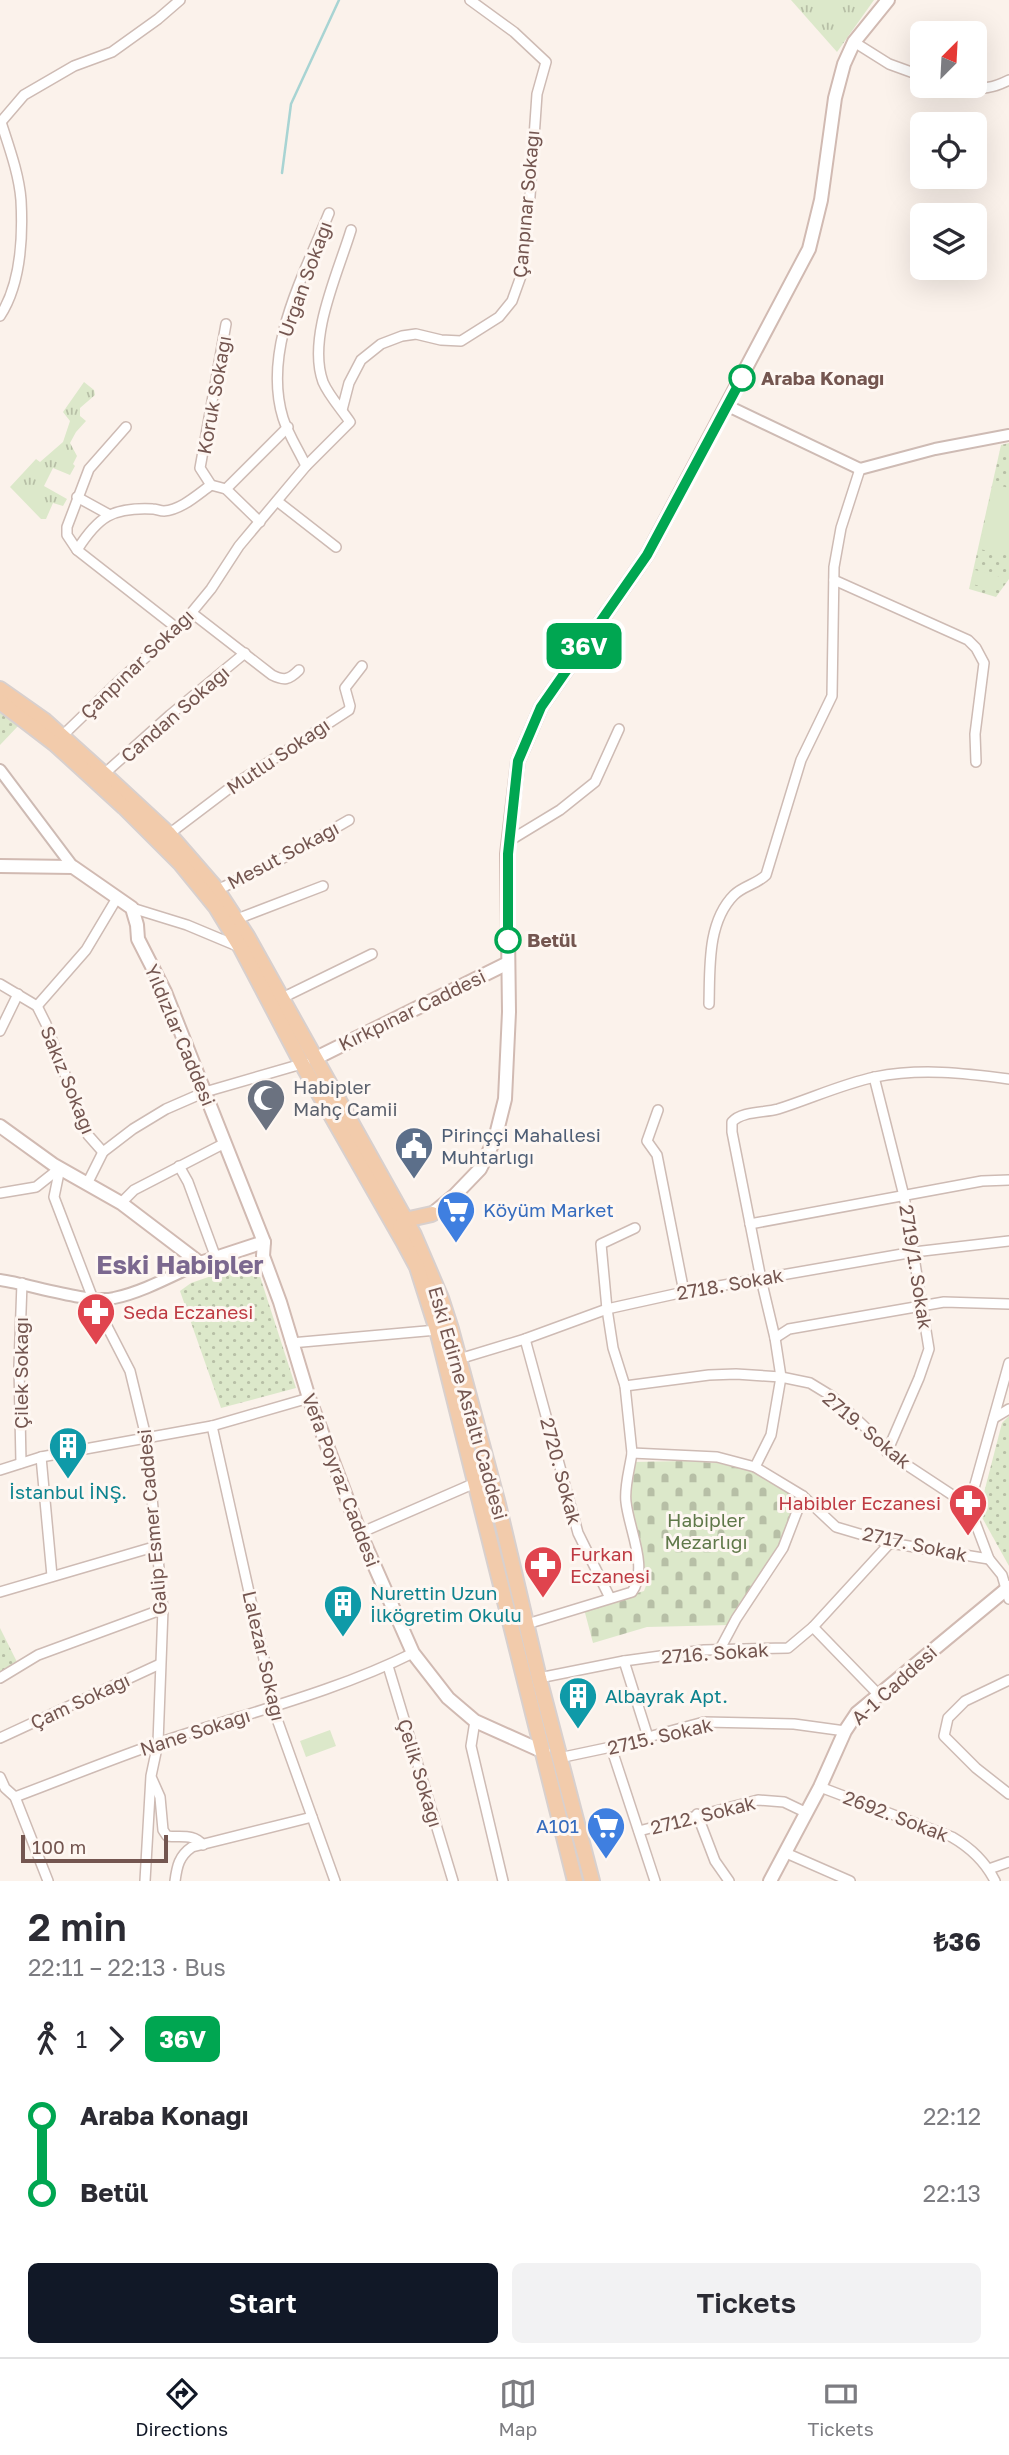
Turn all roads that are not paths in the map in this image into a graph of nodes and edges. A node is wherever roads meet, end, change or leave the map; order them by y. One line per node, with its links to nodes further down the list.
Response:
1 (180, 0): 8 (street)
2 (470, 0): 14 (street, Çanpınar Sokağı)
3 (888, 0): 4 (main road)
4 (854, 42): 5 (street); 13 (main road)
5 (910, 72)
6 (1009, 80): 7 (street)
7 (987, 88)
8 (1, 122): 11 (street)
9 (329, 212): 16 (street, Urgan Sokağı)
10 (351, 230): 14 (street)
11 (0, 316)
12 (226, 324): 20 (street, Koruk Sokağı)
13 (727, 406): 19 (street); 43 (main road)
14 (342, 410): 18 (street, Çanpınar Sokağı)
15 (125, 427): 22 (street)
16 (288, 427): 18 (street, Urgan Sokağı); 21 (street)
17 (1009, 435): 19 (street)
18 (306, 467): 23 (street, Çanpınar Sokağı)
19 (860, 469): 28 (street)
20 (211, 485): 21 (street); 24 (street)
21 (226, 489): 25 (street)
22 (77, 497): 24 (street); 27 (street)
23 (278, 501): 25 (street, Çanpınar Sokağı); 26 (street)
24 (108, 514): 27 (street)
25 (260, 522): 29 (street, Çanpınar Sokağı)
26 (336, 547)
27 (77, 550): 30 (street)
28 (834, 580): 38 (street); 57 (street)
29 (192, 613): 30 (street, Çanpınar Sokağı); 31 (street, Candan Sokağı)
30 (178, 629): 37 (street, Çanpınar Sokağı)
31 (245, 653): 33 (street, Candan Sokağı); 40 (street, Candan Sokağı)
32 (362, 666): 42 (street, Mutlu Sokağı)
33 (299, 670)
34 (0, 689): 37 (main road, Eski Edirne Asfaltı Caddesi)
35 (0, 702): 37 (main road, Eski Edirne Asfaltı Caddesi)
36 (619, 729): 43 (street)
37 (58, 740): 40 (main road, Eski Edirne Asfaltı Caddesi); 51 (main road, Eski Edirne Asfaltı Caddesi)
38 (976, 762)
39 (0, 770): 45 (street)
40 (104, 774): 42 (main road, Eski Edirne Asfaltı Caddesi)
41 (349, 820): 47 (street, Mesut Sokağı)
42 (169, 834): 47 (main road, Eski Edirne Asfaltı Caddesi)
43 (509, 841): 53 (main road)
44 (0, 866): 45 (main road)
45 (73, 867): 48 (main road)
46 (323, 886): 50 (street)
47 (217, 890): 50 (main road, Eski Edirne Asfaltı Caddesi)
48 (117, 898): 49 (main road); 58 (street)
49 (132, 908): 51 (street); 64 (main road, Yıldızlar Caddesi)
50 (237, 919): 51 (main road, Eski Edirne Asfaltı Caddesi)
51 (246, 946): 56 (main road, Eski Edirne Asfaltı Caddesi); 61 (main road, Eski Edirne Asfaltı Caddesi)
52 (372, 954): 56 (street)
53 (508, 963): 60 (main road, Kırkpınar Caddesi); 76 (main road)
54 (0, 984): 55 (street, Sakız Sokağı)
55 (18, 994): 58 (street, Sakız Sokağı); 59 (street)
56 (282, 998): 60 (main road, Eski Edirne Asfaltı Caddesi)
57 (709, 1004)
58 (37, 1006): 68 (street, Sakız Sokağı)
59 (0, 1031)
60 (316, 1058): 61 (street); 78 (main road, Eski Edirne Asfaltı Caddesi)
61 (302, 1064): 64 (street); 78 (main road, Eski Edirne Asfaltı Caddesi)
62 (874, 1077): 63 (street); 74 (street, 2719/1. Sokak); 77 (street)
63 (1009, 1079)
64 (205, 1092): 67 (main road, Yıldızlar Caddesi); 68 (street)
65 (659, 1110): 89 (street)
66 (0, 1125): 70 (main road)
67 (225, 1143): 69 (street); 82 (main road, Yıldızlar Caddesi)
68 (103, 1152): 72 (street)
69 (179, 1166): 75 (street); 84 (street)
70 (60, 1168): 72 (main road); 73 (street); 90 (street, Galip Esmer Caddesi)
71 (1009, 1180): 74 (street)
72 (87, 1184): 75 (main road)
73 (0, 1193)
74 (904, 1196): 77 (street); 83 (street, 2719/1. Sokak)
75 (121, 1203): 85 (main road)
76 (432, 1214): 78 (main road); 80 (main road)
77 (750, 1224): 86 (street)
78 (401, 1227): 80 (main road, Eski Edirne Asfaltı Caddesi); 94 (main road, Eski Edirne Asfaltı Caddesi)
79 (635, 1228): 93 (street)
80 (414, 1235): 98 (main road, Eski Edirne Asfaltı Caddesi)
81 (1009, 1241): 83 (street, 2718. Sokak)
82 (264, 1242): 84 (main road); 97 (main road, Yıldızlar Caddesi)
83 (914, 1252): 86 (street, 2718. Sokak); 92 (street, 2719/1. Sokak)
84 (216, 1258): 85 (main road)
85 (200, 1262): 90 (street)
86 (761, 1279): 89 (street, 2718. Sokak); 95 (street)
87 (0, 1280): 88 (street)
88 (22, 1283): 90 (street); 110 (street, Çilek Sokağı)
89 (684, 1292): 93 (street, 2718. Sokak)
90 (93, 1299): 106 (street, Galip Esmer Caddesi)
91 (1009, 1304): 92 (street)
92 (923, 1305): 95 (street); 107 (street, 2719/1. Sokak)
93 (607, 1309): 96 (street, 2718. Sokak); 101 (street)
94 (437, 1329): 97 (street); 113 (main road, Eski Edirne Asfaltı Caddesi)
95 (775, 1338): 100 (street)
96 (525, 1339): 98 (street, 2718. Sokak); 123 (street, 2720. Sokak)
97 (291, 1343): 102 (main road, Vefa Poyraz Caddesi)
98 (459, 1359): 125 (main road, Eski Edirne Asfaltı Caddesi)
99 (1009, 1363): 104 (street)
100 (781, 1377): 101 (street, 2719. Sokak); 107 (street, 2719. Sokak); 111 (street)
101 (625, 1386): 108 (street)
102 (309, 1398): 105 (street); 116 (main road, Vefa Poyraz Caddesi)
103 (1009, 1409): 104 (street)
104 (995, 1418): 115 (street)
105 (212, 1426): 106 (street); 136 (street, Lalezar Sokağı)
106 (146, 1437): 109 (street); 118 (street, Galip Esmer Caddesi)
107 (887, 1452): 115 (street, 2719. Sokak)
108 (632, 1453): 111 (street, 2717. Sokak); 123 (street)
109 (41, 1457): 110 (street); 120 (street)
110 (22, 1463): 112 (street)
111 (755, 1467): 114 (street, 2717. Sokak)
112 (0, 1470)
113 (475, 1483): 116 (street); 143 (main road, Eski Edirne Asfaltı Caddesi)
114 (803, 1496): 117 (street, 2717. Sokak); 127 (street)
115 (969, 1506): 119 (street)
116 (360, 1533): 128 (main road, Vefa Poyraz Caddesi)
117 (890, 1543): 119 (street, 2717. Sokak); 126 (street, 2716. Sokak)
118 (157, 1546): 120 (street); 124 (street, Galip Esmer Caddesi)
119 (989, 1559): 121 (street)
120 (51, 1576): 122 (street)
121 (1008, 1591): 135 (main road, A-1 Caddesi)
122 (0, 1592)
123 (610, 1598): 125 (street)
124 (163, 1609): 130 (street, Galip Esmer Caddesi); 132 (street)
125 (527, 1623): 133 (main road, Eski Edirne Asfaltı Caddesi)
126 (814, 1627): 127 (street, 2716. Sokak); 135 (street)
127 (720, 1649): 129 (street, 2716. Sokak)
128 (413, 1653): 131 (street, Nane Sokağı); 137 (main road, Vefa Poyraz Caddesi)
129 (624, 1661): 133 (street, 2716. Sokak); 139 (street)
130 (160, 1664): 140 (street, Çam Sokağı); 141 (street, Galip Esmer Caddesi)
131 (388, 1666): 136 (street, Nane Sokağı); 163 (street, Çelik Sokağı)
132 (0, 1678)
133 (539, 1678): 144 (main road, Eski Edirne Asfaltı Caddesi)
134 (1009, 1680): 149 (street)
135 (878, 1694): 138 (main road, A-1 Caddesi)
136 (274, 1706): 141 (street, Nane Sokağı); 153 (street, Lalezar Sokağı)
137 (475, 1721): 143 (main road, Vefa Poyraz Caddesi); 164 (street)
138 (845, 1731): 139 (street, 2715. Sokak); 147 (main road, A-1 Caddesi)
139 (648, 1737): 142 (street, 2715. Sokak)
140 (0, 1738)
141 (159, 1743): 145 (street, Galip Esmer Caddesi); 150 (street, Nane Sokağı)
142 (611, 1747): 144 (street, 2715. Sokak); 154 (street)
143 (544, 1752): 144 (main road); 165 (main road, Eski Edirne Asfaltı Caddesi)
144 (559, 1758): 166 (main road, Eski Edirne Asfaltı Caddesi)
145 (151, 1776): 155 (street); 160 (street, Galip Esmer Caddesi)
146 (0, 1777): 148 (street)
147 (820, 1787): 151 (main road, A-1 Caddesi); 158 (street, 2692. Sokak)
148 (2, 1789): 150 (street)
149 (1009, 1794)
150 (15, 1797): 159 (street)
151 (807, 1813): 152 (street, 2712. Sokak); 156 (main road, A-1 Caddesi)
152 (697, 1814): 154 (street, 2712. Sokak); 168 (street)
153 (312, 1817): 155 (street); 162 (street, Lalezar Sokağı)
154 (639, 1831): 167 (street)
155 (203, 1845): 161 (street)
156 (786, 1853): 169 (main road, A-1 Caddesi); 170 (street)
157 (1009, 1862): 158 (street)
158 (989, 1869): 171 (street, 2692. Sokak)
159 (48, 1881)
160 (145, 1881)
161 (175, 1881)
162 (335, 1881)
163 (453, 1881)
164 (503, 1881)
165 (575, 1881)
166 (592, 1881)
167 (655, 1881)
168 (729, 1881)
169 (770, 1881)
170 (850, 1881)
171 (995, 1881)

